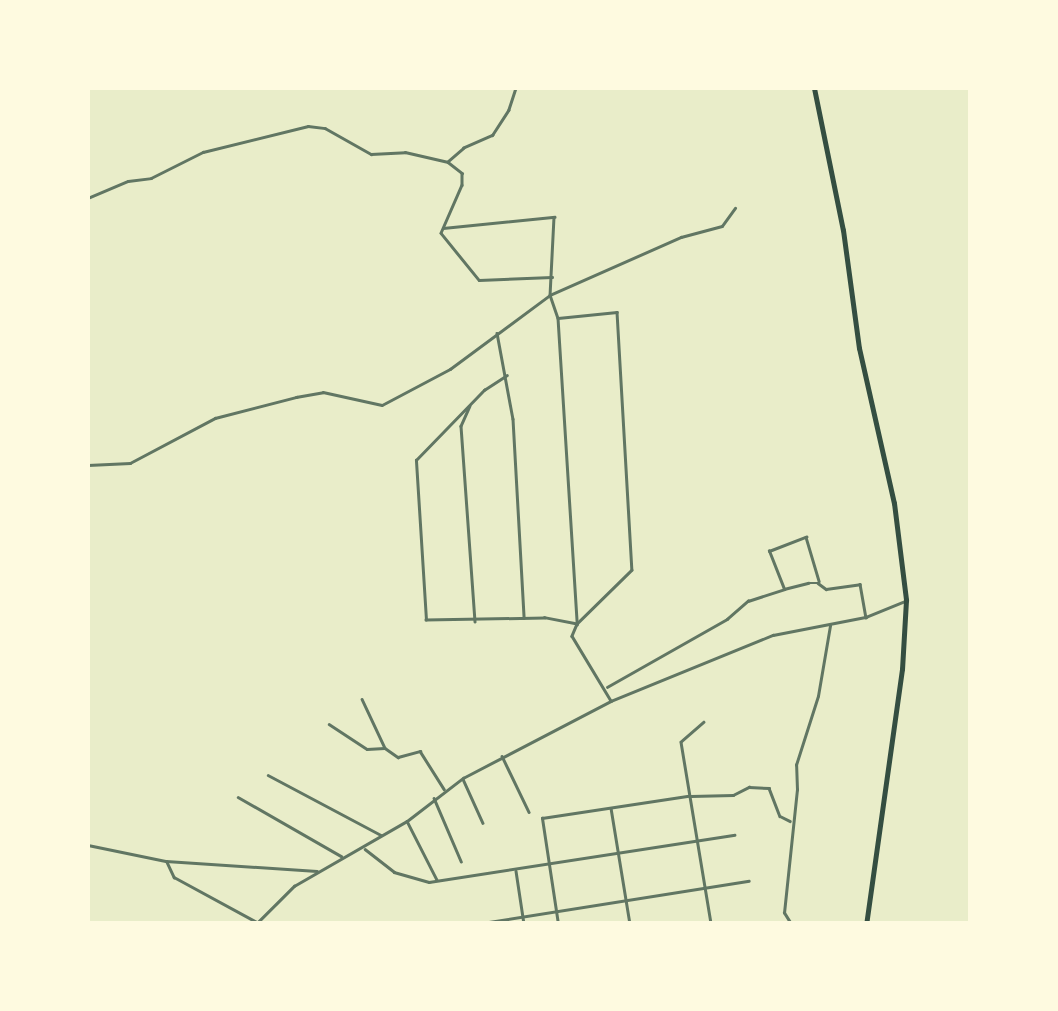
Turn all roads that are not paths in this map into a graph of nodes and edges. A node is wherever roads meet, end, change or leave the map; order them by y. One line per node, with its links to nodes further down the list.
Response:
1 (516, 88): 3 (street)
2 (814, 88): 16 (main road)
3 (448, 162): 4 (street); 6 (street)
4 (88, 198)
5 (735, 208): 8 (street)
6 (444, 228): 7 (street); 7 (street)
7 (552, 277): 8 (street)
8 (550, 295): 9 (street); 10 (street)
9 (558, 318): 20 (street); 20 (street)
10 (496, 333): 11 (street); 13 (street)
11 (508, 375): 12 (street); 18 (street)
12 (471, 403): 19 (street); 19 (street)
13 (88, 465)
14 (818, 582): 15 (street); 15 (street); 17 (street)
15 (784, 589): 22 (street)
16 (906, 600): 17 (street); 65 (main road)
17 (866, 618): 21 (street)
18 (524, 620): 19 (street); 20 (street)
19 (475, 622)
20 (577, 624): 22 (street)
21 (830, 624): 24 (street); 38 (street)
22 (606, 688): 24 (street)
23 (362, 700): 27 (street)
24 (611, 701): 28 (street)
25 (704, 722): 32 (street)
26 (329, 724): 27 (street)
27 (386, 748): 31 (street)
28 (502, 756): 30 (street); 36 (street)
29 (268, 775): 41 (street)
30 (463, 778): 31 (street); 39 (street)
31 (445, 790): 34 (street)
32 (690, 796): 35 (street); 38 (street); 42 (street)
33 (238, 797): 46 (street)
34 (434, 798): 37 (street); 48 (street)
35 (611, 808): 45 (street); 49 (street)
36 (528, 812)
37 (407, 821): 41 (street); 52 (street)
38 (792, 821): 64 (street)
39 (483, 823)
40 (734, 835): 42 (street)
41 (383, 836): 44 (street)
42 (699, 844): 45 (street); 54 (street)
43 (88, 845): 47 (street)
44 (364, 848): 46 (street); 52 (street)
45 (618, 854): 49 (street); 55 (street)
46 (342, 857): 51 (street)
47 (166, 861): 51 (street); 58 (street)
48 (462, 861)
49 (549, 864): 50 (street); 56 (street)
50 (516, 870): 52 (street); 57 (street)
51 (318, 871): 58 (street)
52 (438, 881)
53 (750, 881): 54 (street)
54 (706, 890): 55 (street); 63 (street)
55 (626, 901): 56 (street); 62 (street)
56 (557, 912): 57 (street); 61 (street)
57 (524, 917): 59 (street); 60 (street)
58 (256, 923)
59 (476, 924)
60 (524, 924)
61 (558, 924)
62 (630, 924)
63 (711, 924)
64 (791, 924)
65 (866, 924)

